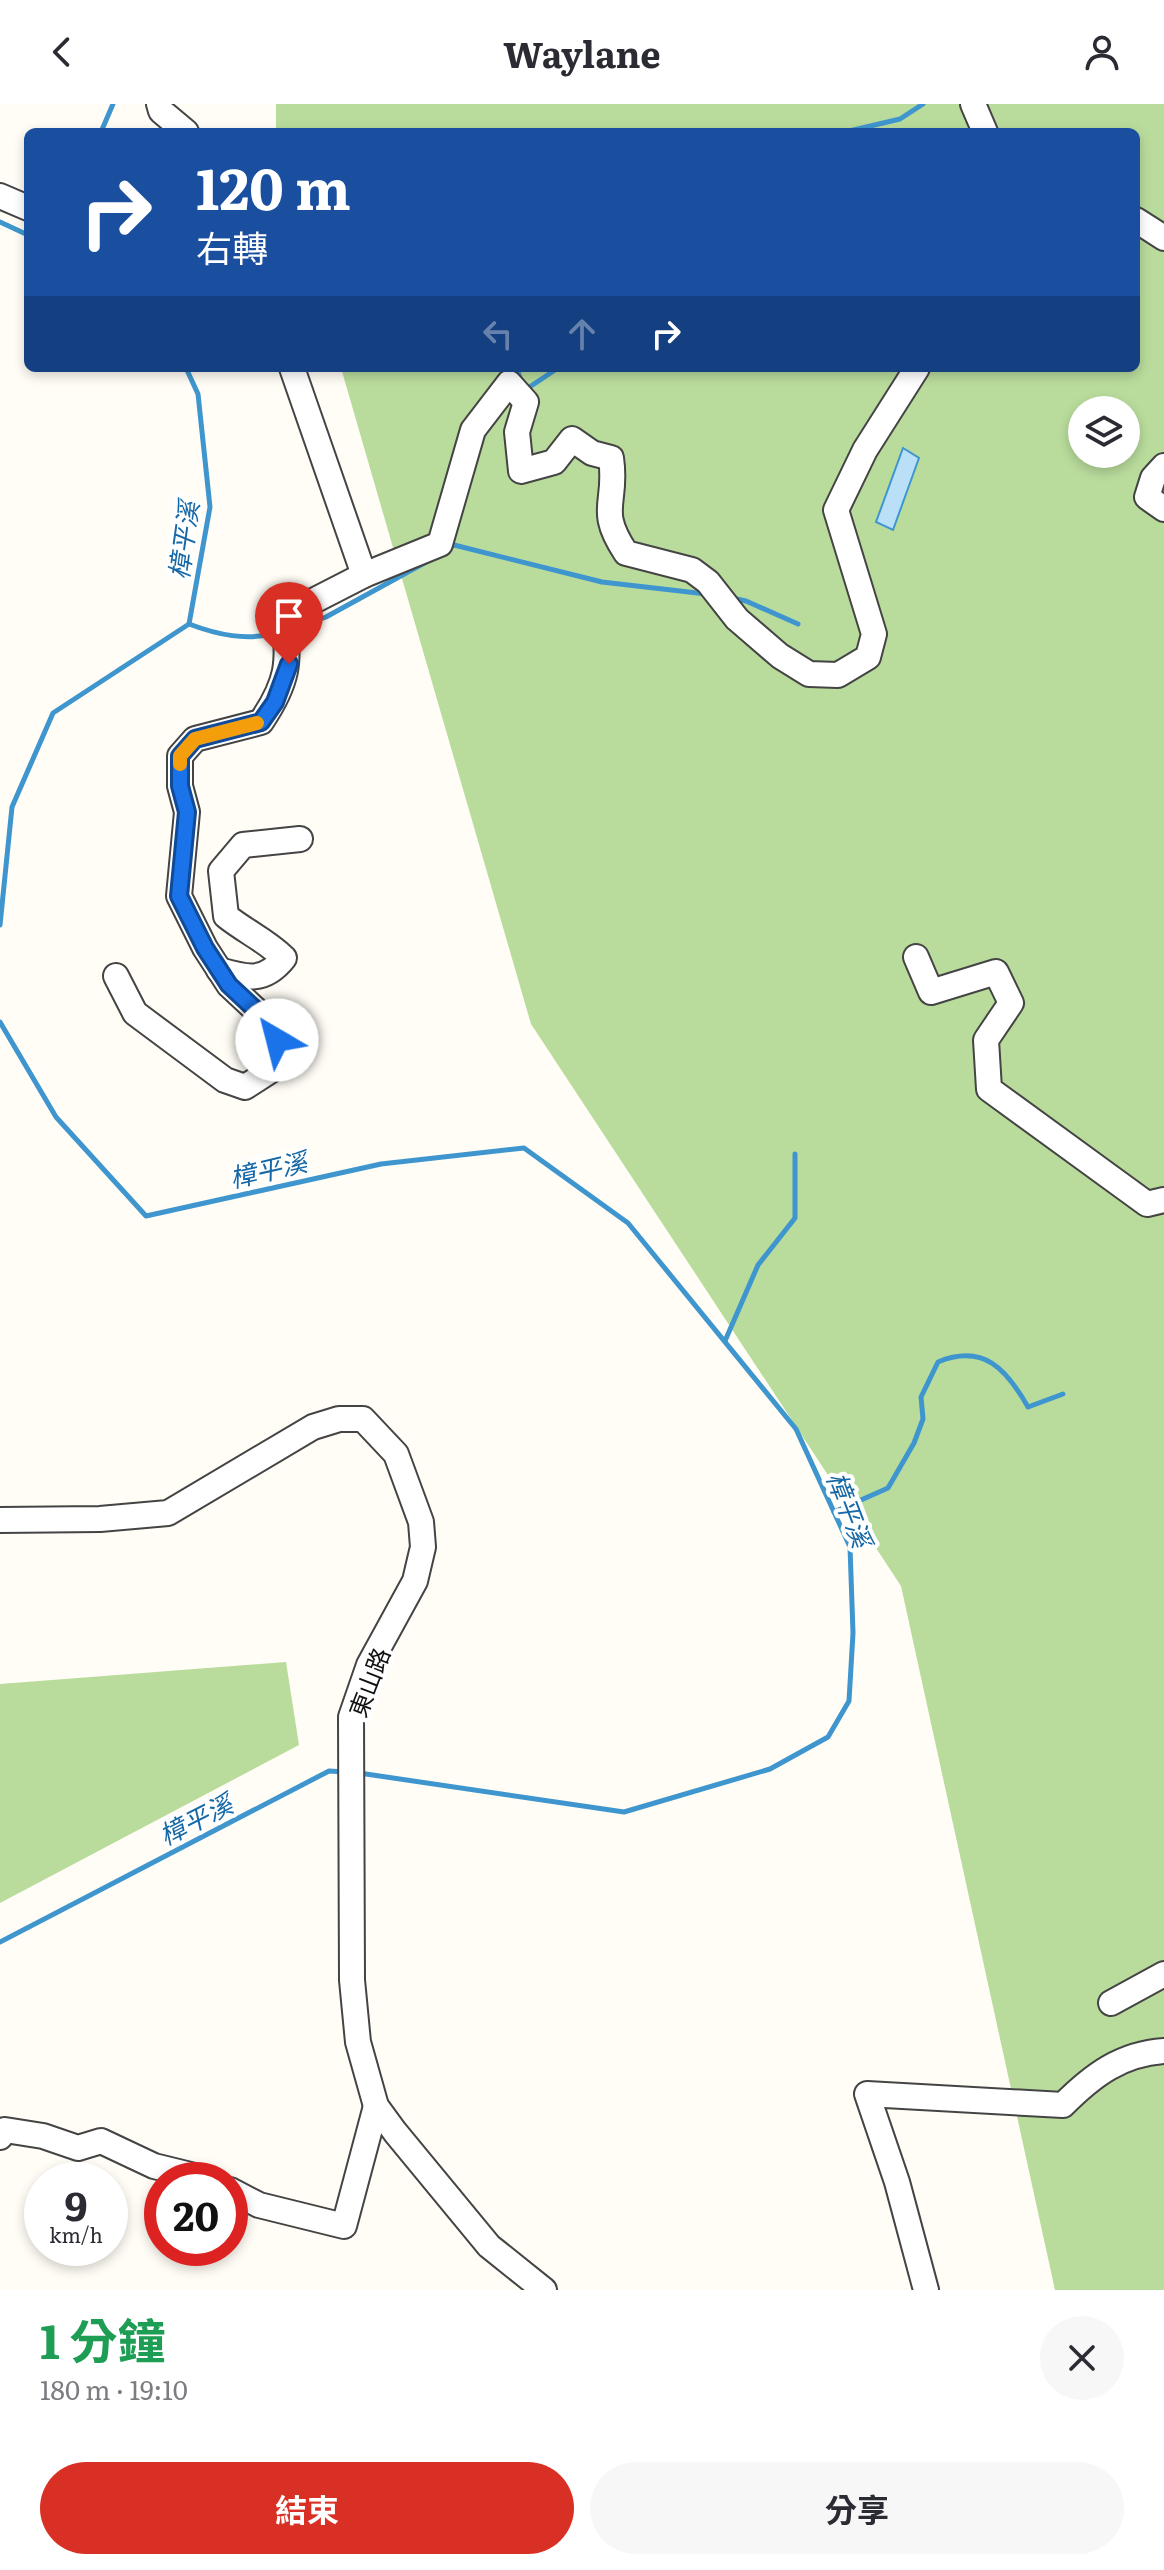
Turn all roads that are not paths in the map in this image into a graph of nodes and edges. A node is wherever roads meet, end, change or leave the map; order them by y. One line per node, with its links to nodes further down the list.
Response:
1 (159, 104): 3 (street)
2 (973, 104): 4 (street)
3 (181, 128)
4 (983, 128)
5 (0, 196): 6 (street)
6 (24, 206)
7 (1140, 223): 8 (street)
8 (1164, 238)
9 (293, 372): 13 (street)
10 (914, 372): 13 (street)
11 (1164, 466): 12 (street)
12 (1164, 509)
13 (364, 575): 16 (street)
14 (300, 839): 16 (street)
15 (916, 957): 18 (street)
16 (219, 970): 17 (street)
17 (116, 976)
18 (1164, 1200)
19 (0, 1520): 23 (street, 東山路)
20 (1164, 1974): 21 (street)
21 (1111, 2003)
22 (1164, 2051): 28 (street)
23 (376, 2106): 26 (street); 27 (street, 東山路)
24 (0, 2137): 25 (street)
25 (146, 2162)
26 (248, 2199)
27 (544, 2290)
28 (926, 2290)

